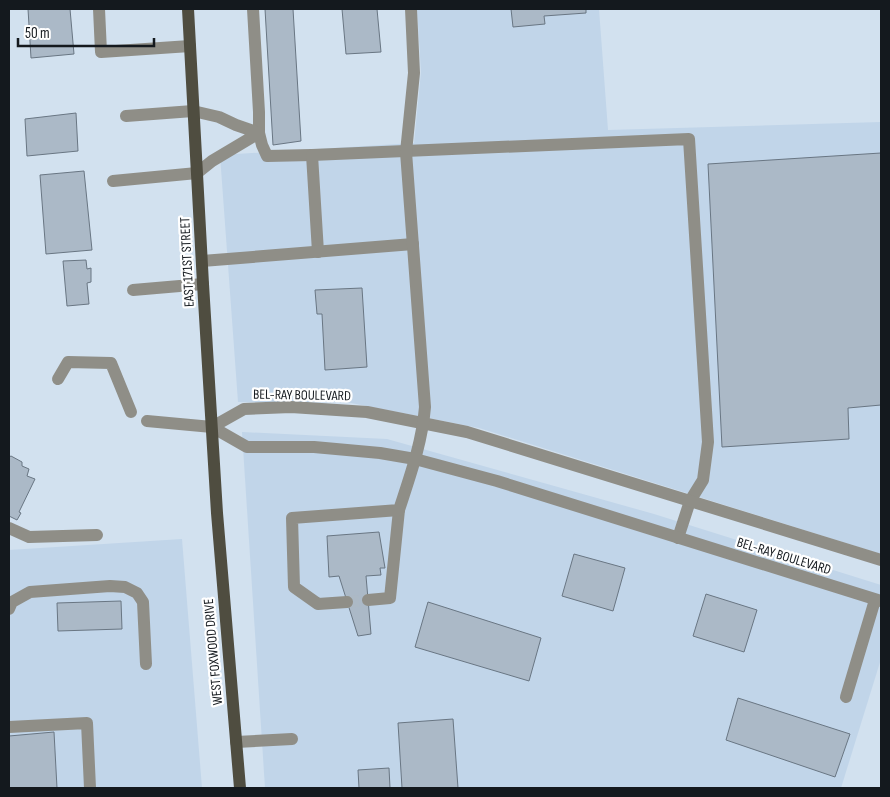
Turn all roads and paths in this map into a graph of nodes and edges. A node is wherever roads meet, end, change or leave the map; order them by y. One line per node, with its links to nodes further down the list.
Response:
1 (99, 9): 5 (street)
2 (188, 9): 5 (main road, EAST 171ST STREET)
3 (253, 9): 8 (street)
4 (411, 9): 9 (street)
5 (190, 46): 6 (main road, EAST 171ST STREET)
6 (193, 111): 7 (street); 8 (street); 11 (main road, EAST 171ST STREET)
7 (126, 116)
8 (259, 133): 10 (street); 11 (street)
9 (406, 152): 10 (street); 13 (street); 24 (street)
10 (312, 156): 14 (street)
11 (197, 173): 12 (street); 15 (main road, EAST 171ST STREET)
12 (114, 181)
13 (413, 244): 14 (street); 21 (street)
14 (318, 252): 15 (street)
15 (202, 261): 16 (main road, EAST 171ST STREET)
16 (203, 284): 17 (street); 22 (main road, EAST 171ST STREET)
17 (133, 290)
18 (58, 380): 19 (street)
19 (131, 412)
20 (147, 421): 22 (street)
21 (424, 423): 22 (street, BEL-RAY BOULEVARD); 23 (street); 24 (street, BEL-RAY BOULEVARD)
22 (212, 427): 23 (street, BEL-RAY BOULEVARD); 26 (main road, EAST 171ST STREET)
23 (415, 459): 25 (street); 29 (street, BEL-RAY BOULEVARD)
24 (690, 502): 29 (street); 30 (street, BEL-RAY BOULEVARD)
25 (399, 510): 31 (street); 33 (street)
26 (217, 513): 39 (main road, WEST FOXWOOD DRIVE)
27 (9, 528): 28 (street)
28 (97, 535)
29 (678, 538): 32 (street, BEL-RAY BOULEVARD)
30 (881, 560)
31 (368, 600)
32 (878, 601): 36 (street)
33 (348, 602)
34 (9, 609): 35 (street)
35 (146, 664)
36 (846, 697)
37 (9, 727): 40 (street)
38 (292, 739): 39 (street)
39 (236, 742): 41 (main road, WEST FOXWOOD DRIVE)
40 (90, 788)
41 (240, 788)

